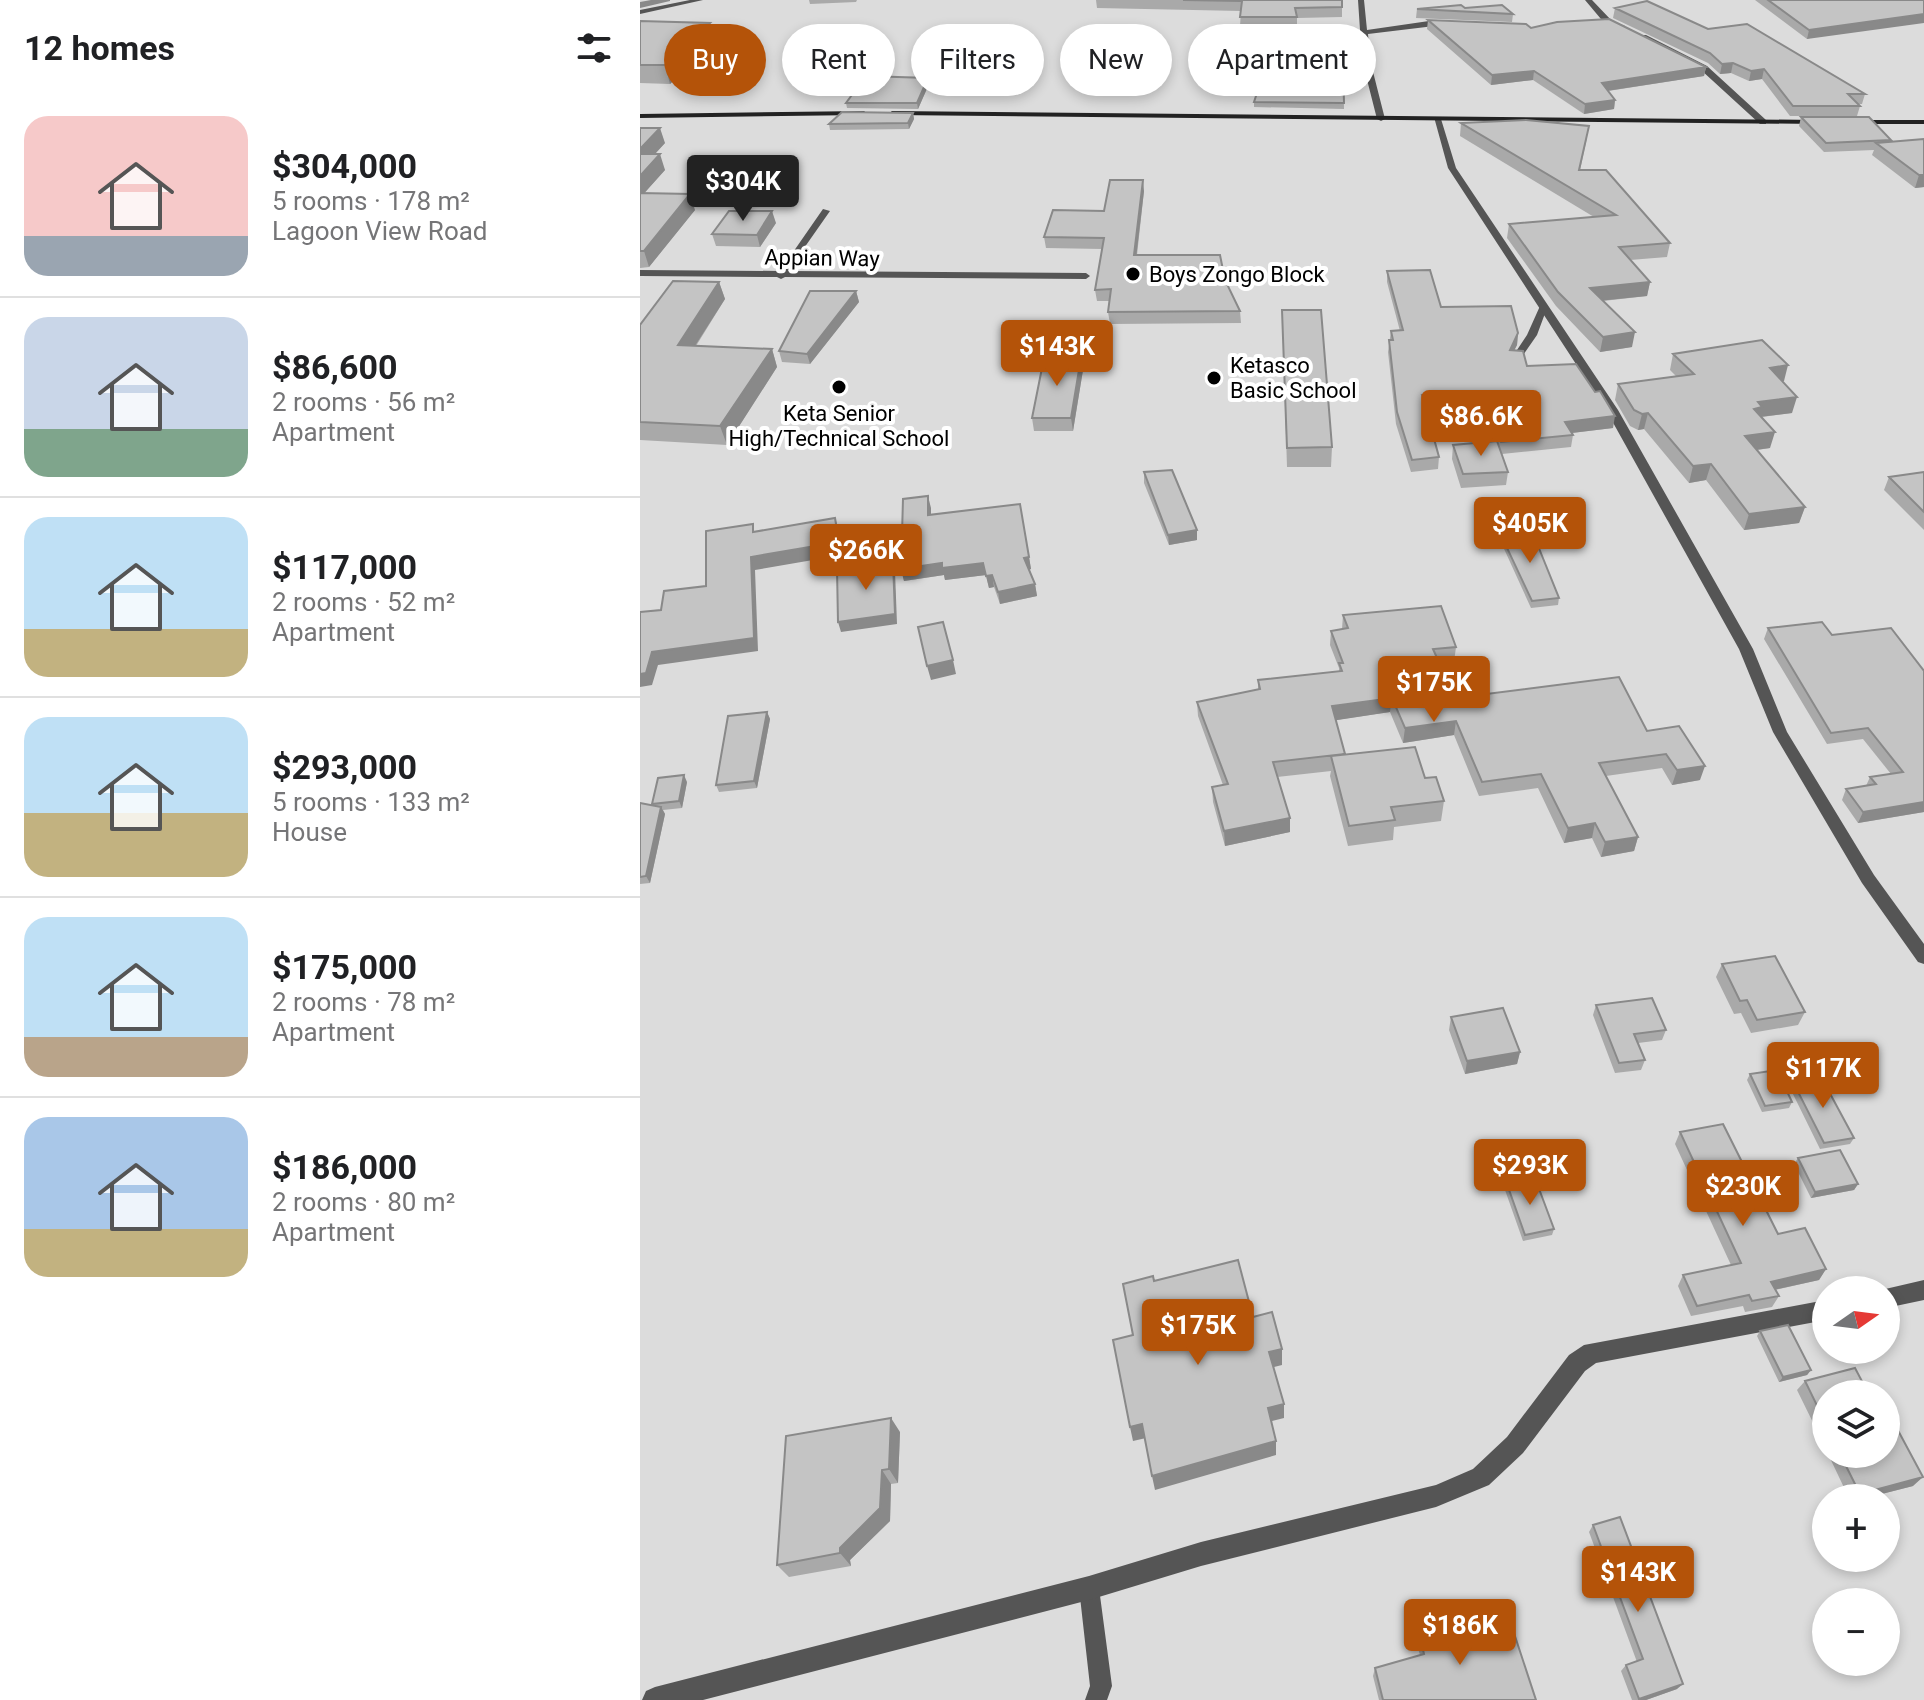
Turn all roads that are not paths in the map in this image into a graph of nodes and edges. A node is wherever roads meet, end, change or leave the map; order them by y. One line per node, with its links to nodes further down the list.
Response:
1 (700, 0): 4 (street)
2 (1361, 0): 6 (street)
3 (1588, 0): 5 (street)
4 (640, 12)
5 (1609, 23): 7 (street); 16 (street)
6 (1362, 24)
7 (1595, 24)
8 (1463, 27): 9 (street)
9 (1376, 31)
10 (1376, 95): 14 (street)
11 (870, 113): 13 (main road)
12 (884, 113): 14 (main road)
13 (640, 116)
14 (1381, 119): 15 (main road)
15 (1437, 119): 16 (main road); 24 (street)
16 (1763, 122): 17 (main road)
17 (1834, 122)
18 (1848, 122): 19 (main road)
19 (1924, 122)
20 (826, 211): 22 (lane)
21 (640, 273): 22 (lane, Appian Way)
22 (781, 276): 23 (lane, Appian Way)
23 (1086, 276)
24 (1543, 308): 25 (lane); 26 (street)
25 (1516, 359)
26 (1924, 957)
27 (1924, 1290): 28 (street)
28 (1900, 1295)
29 (1812, 1313): 30 (street)
30 (1089, 1588): 31 (street); 32 (lane)
31 (655, 1700)
32 (1096, 1700)

